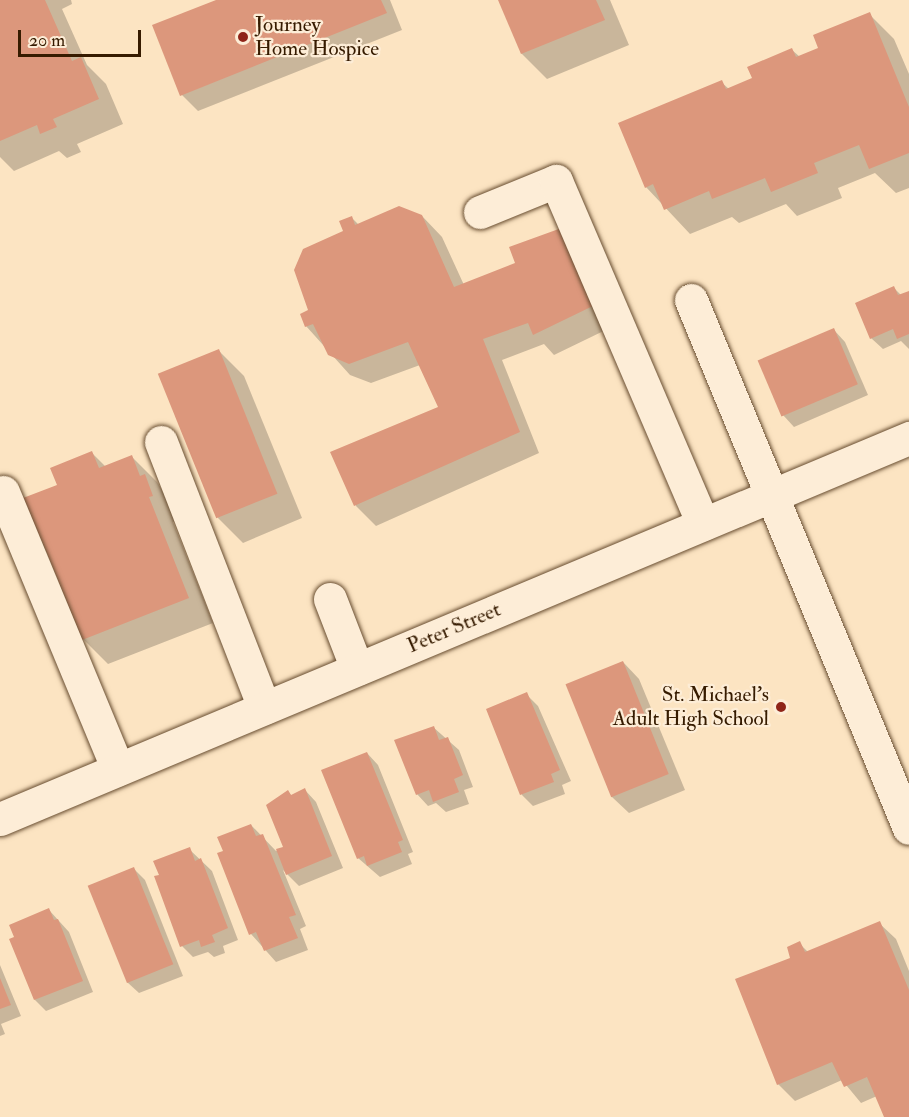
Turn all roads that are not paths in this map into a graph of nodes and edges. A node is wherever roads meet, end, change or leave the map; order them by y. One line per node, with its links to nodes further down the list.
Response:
1 (480, 212): 7 (street)
2 (690, 300): 6 (street)
3 (909, 438): 6 (street, Peter Street)
4 (161, 442): 10 (street)
5 (3, 492): 11 (street)
6 (772, 495): 7 (street, Peter Street); 13 (street)
7 (703, 524): 9 (street, Peter Street)
8 (330, 599): 9 (street)
9 (357, 669): 10 (street, Peter Street)
10 (264, 708): 11 (street, Peter Street)
11 (118, 769): 12 (street, Peter Street)
12 (0, 819)
13 (909, 828)

